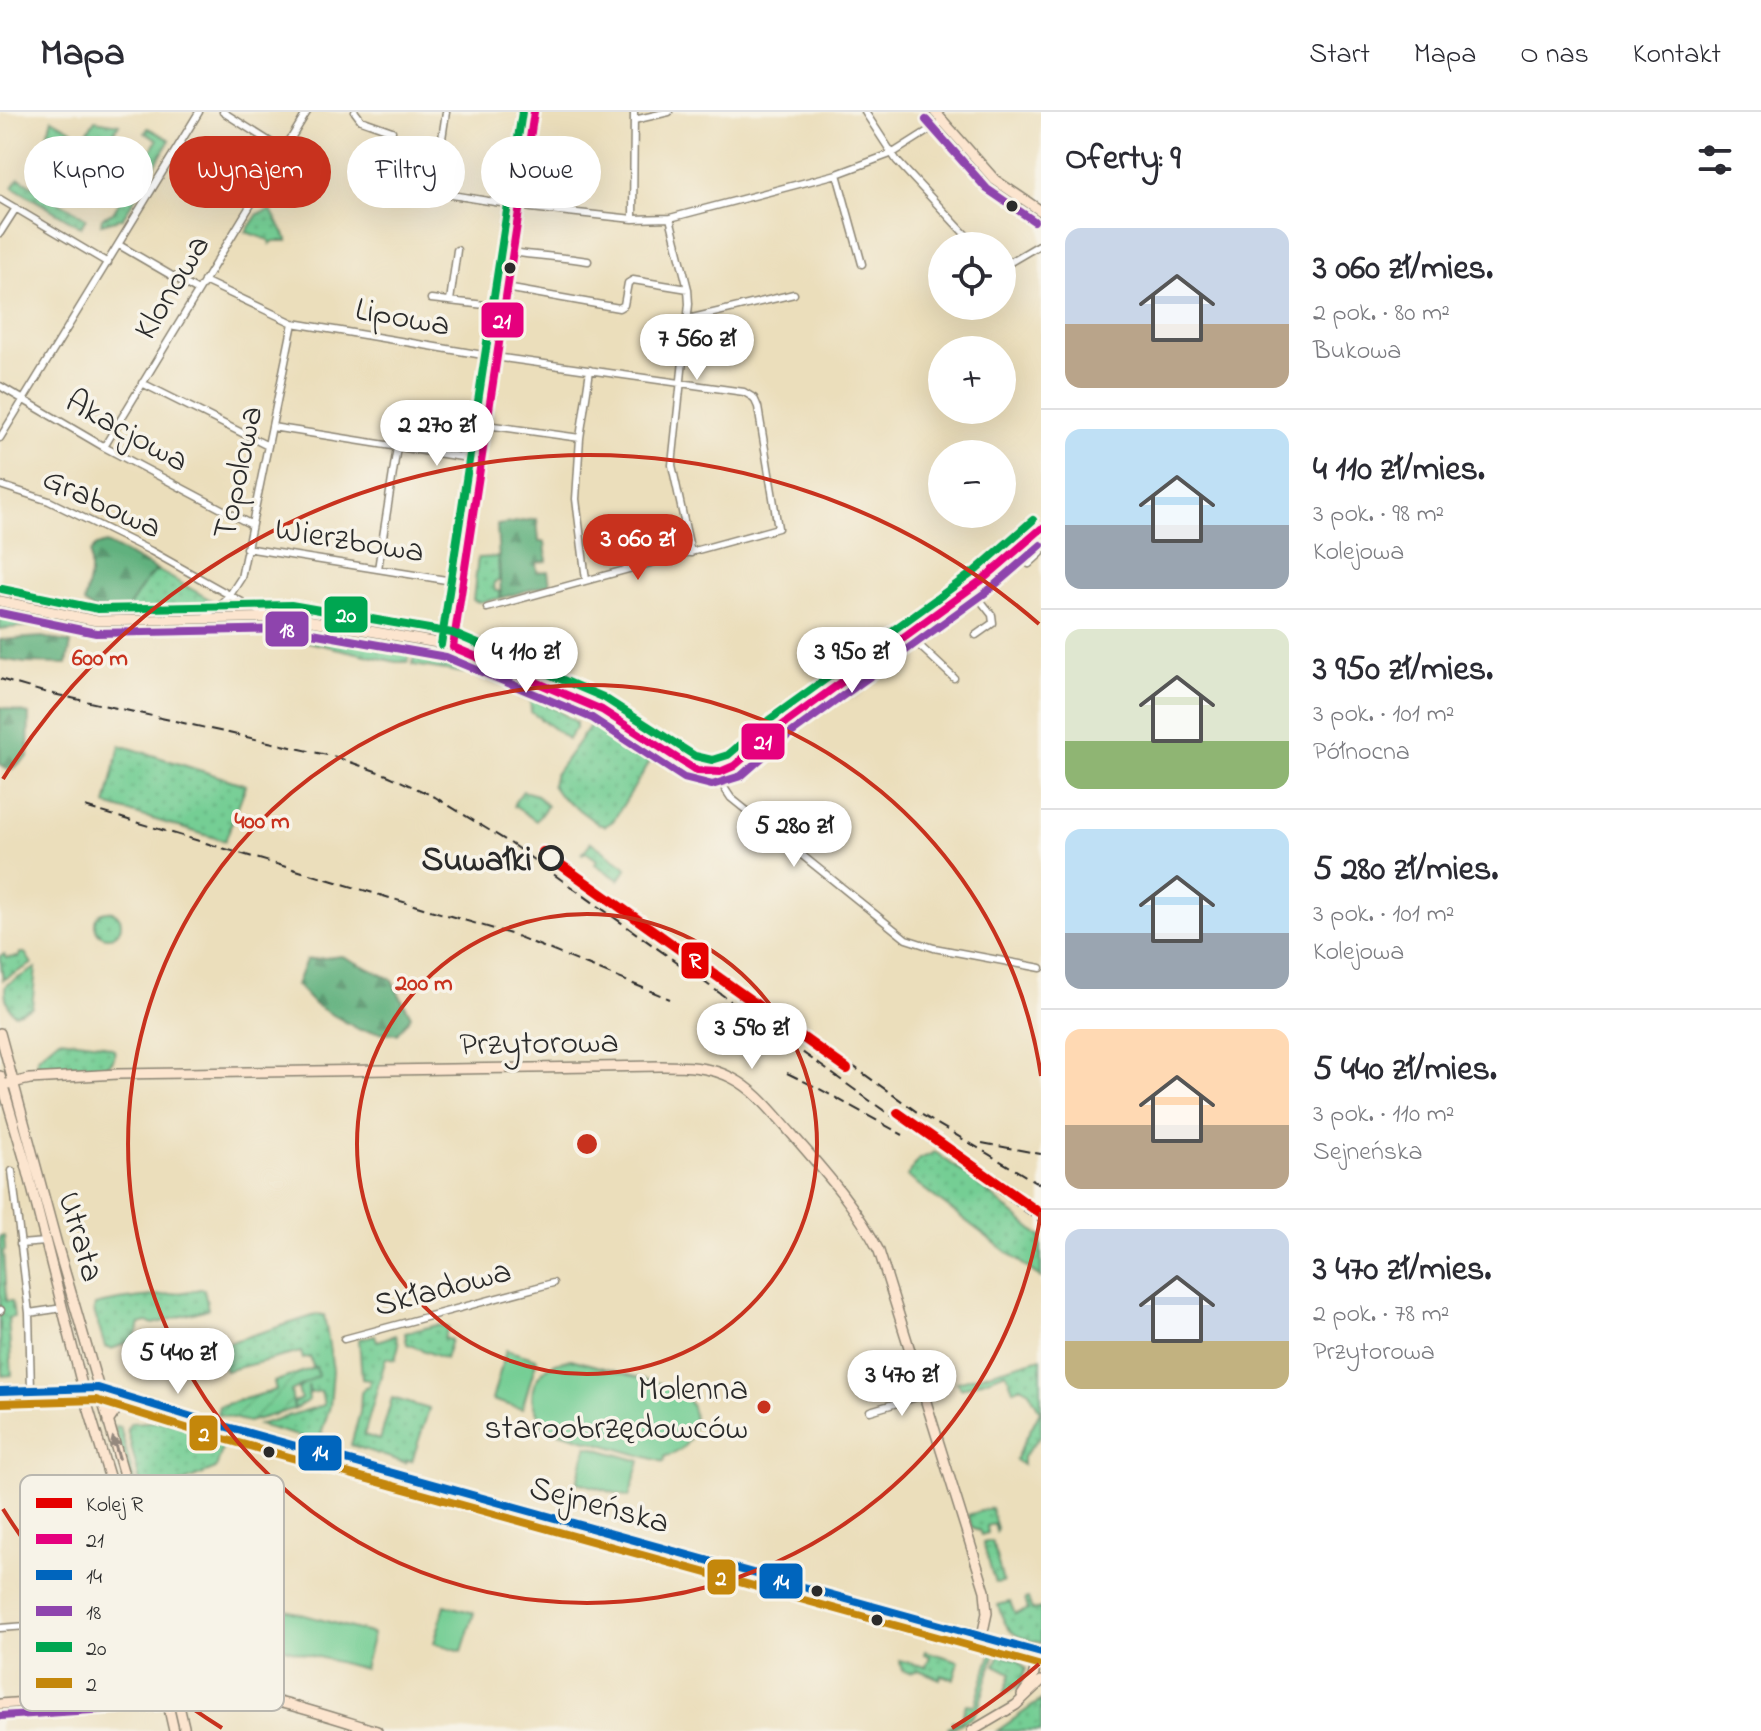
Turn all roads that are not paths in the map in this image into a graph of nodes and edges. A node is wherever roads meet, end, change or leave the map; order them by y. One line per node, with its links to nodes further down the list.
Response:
1 (199, 112): 30 (street)
2 (223, 112): 13 (street)
3 (307, 112): 14 (street, Klonowa)
4 (355, 112): 12 (street)
5 (446, 112): 15 (street)
6 (534, 112): 16 (street)
7 (669, 112): 10 (street)
8 (865, 112): 17 (street)
9 (935, 112): 11 (street)
10 (634, 116): 26 (street)
11 (942, 122): 17 (street); 24 (street)
12 (392, 131)
13 (261, 136)
14 (291, 136)
15 (442, 136)
16 (530, 136)
17 (893, 153): 18 (street); 27 (street)
18 (837, 174): 25 (street); 36 (street)
19 (0, 199): 20 (street)
20 (16, 208): 28 (street); 35 (street)
21 (248, 208): 37 (street, Klonowa)
22 (520, 208): 32 (street)
23 (537, 208): 26 (street)
24 (1041, 211)
25 (670, 218): 26 (street); 39 (street)
26 (633, 219)
27 (963, 232)
28 (0, 233)
29 (1041, 244): 33 (street)
30 (119, 245): 35 (street); 40 (street)
31 (457, 250): 43 (street)
32 (512, 252): 34 (street); 38 (street)
33 (1016, 259)
34 (588, 261)
35 (108, 263): 52 (street)
36 (862, 264)
37 (204, 281): 40 (street, Klonowa); 46 (street, Lipowa)
38 (506, 288): 39 (street); 44 (street)
39 (688, 289): 45 (street)
40 (198, 291): 49 (street, Klonowa)
41 (794, 294): 45 (street)
42 (431, 299): 43 (street)
43 (450, 301): 44 (street)
44 (503, 307): 47 (street)
45 (688, 319): 50 (street)
46 (293, 323): 47 (street, Lipowa); 54 (street, Topolowa)
47 (495, 357): 48 (street, Lipowa); 53 (street)
48 (590, 370): 50 (street, Lipowa); 56 (street)
49 (142, 383): 57 (street); 58 (street, Klonowa)
50 (681, 383): 65 (street); 65 (street, Lipowa)
51 (0, 386): 52 (street, Akacjowa)
52 (23, 400): 55 (street); 58 (street, Akacjowa)
53 (486, 425): 56 (street); 60 (street)
54 (272, 427): 57 (street, Topolowa); 59 (street)
55 (0, 438)
56 (580, 438): 70 (street)
57 (268, 446): 62 (street, Topolowa)
58 (104, 447): 62 (street, Akacjowa)
59 (397, 447): 60 (street); 68 (street)
60 (481, 460): 79 (street)
61 (0, 485): 72 (street, Grabowa)
62 (250, 524): 64 (street, Topolowa)
63 (1041, 529): 66 (street)
64 (246, 548): 68 (street, Wierzbowa); 72 (street, Topolowa)
65 (691, 553): 70 (street)
66 (1014, 553): 67 (street); 71 (street)
67 (1041, 553)
68 (378, 569): 69 (street, Wierzbowa)
69 (446, 580)
70 (586, 580): 74 (street)
71 (970, 587): 77 (street); 78 (street)
72 (230, 595): 75 (street, Grabowa); 76 (street, Topolowa)
73 (0, 601): 76 (street)
74 (487, 608)
75 (266, 616): 76 (street); 79 (street)
76 (204, 618)
77 (907, 634): 80 (street); 81 (street)
78 (976, 635)
79 (453, 647): 81 (street)
80 (954, 678)
81 (720, 772): 82 (street)
82 (1041, 968)
83 (0, 1033): 85 (street, Utrata)
84 (1, 1080): 85 (street, Przytorowa); 87 (street, Utrata)
85 (14, 1082): 92 (street, Utrata); 99 (street, Przytorowa)
86 (12, 1171): 88 (street)
87 (46, 1242): 88 (street); 90 (street, Utrata)
88 (20, 1244): 91 (street)
89 (553, 1283): 94 (street, Składowa)
90 (63, 1308): 91 (street); 93 (street, Utrata)
91 (29, 1313): 96 (street)
92 (80, 1322): 93 (street); 95 (street, Utrata)
93 (67, 1325): 98 (street, Utrata)
94 (344, 1339)
95 (98, 1388): 98 (street, Sejneńska); 100 (street, Utrata); 102 (street, Sejneńska)
96 (31, 1390): 97 (street, Sejneńska); 98 (street, Sejneńska)
97 (0, 1391)
98 (84, 1392): 100 (street, Sejneńska); 105 (street, Utrata)
99 (925, 1395): 103 (street); 109 (street, Przytorowa)
100 (101, 1399): 101 (street, Sejneńska); 104 (street, Utrata)
101 (121, 1403): 102 (street, Sejneńska); 104 (street)
102 (145, 1404): 109 (street, Sejneńska)
103 (870, 1411)
104 (108, 1422): 106 (street, Utrata, one-way to 104)
105 (109, 1475)
106 (124, 1475)
107 (20, 1627): 108 (street)
108 (0, 1628)
109 (982, 1636): 110 (street, Sejneńska)
110 (1040, 1653): 115 (street)
111 (1041, 1681): 115 (street)
112 (20, 1703): 113 (street)
113 (0, 1704)
114 (284, 1704): 120 (street)
115 (1008, 1709): 121 (street)
116 (173, 1711): 118 (street, Utrata)
117 (178, 1711): 119 (street, Utrata)
118 (174, 1731)
119 (185, 1731)
120 (377, 1731)
121 (972, 1731)

